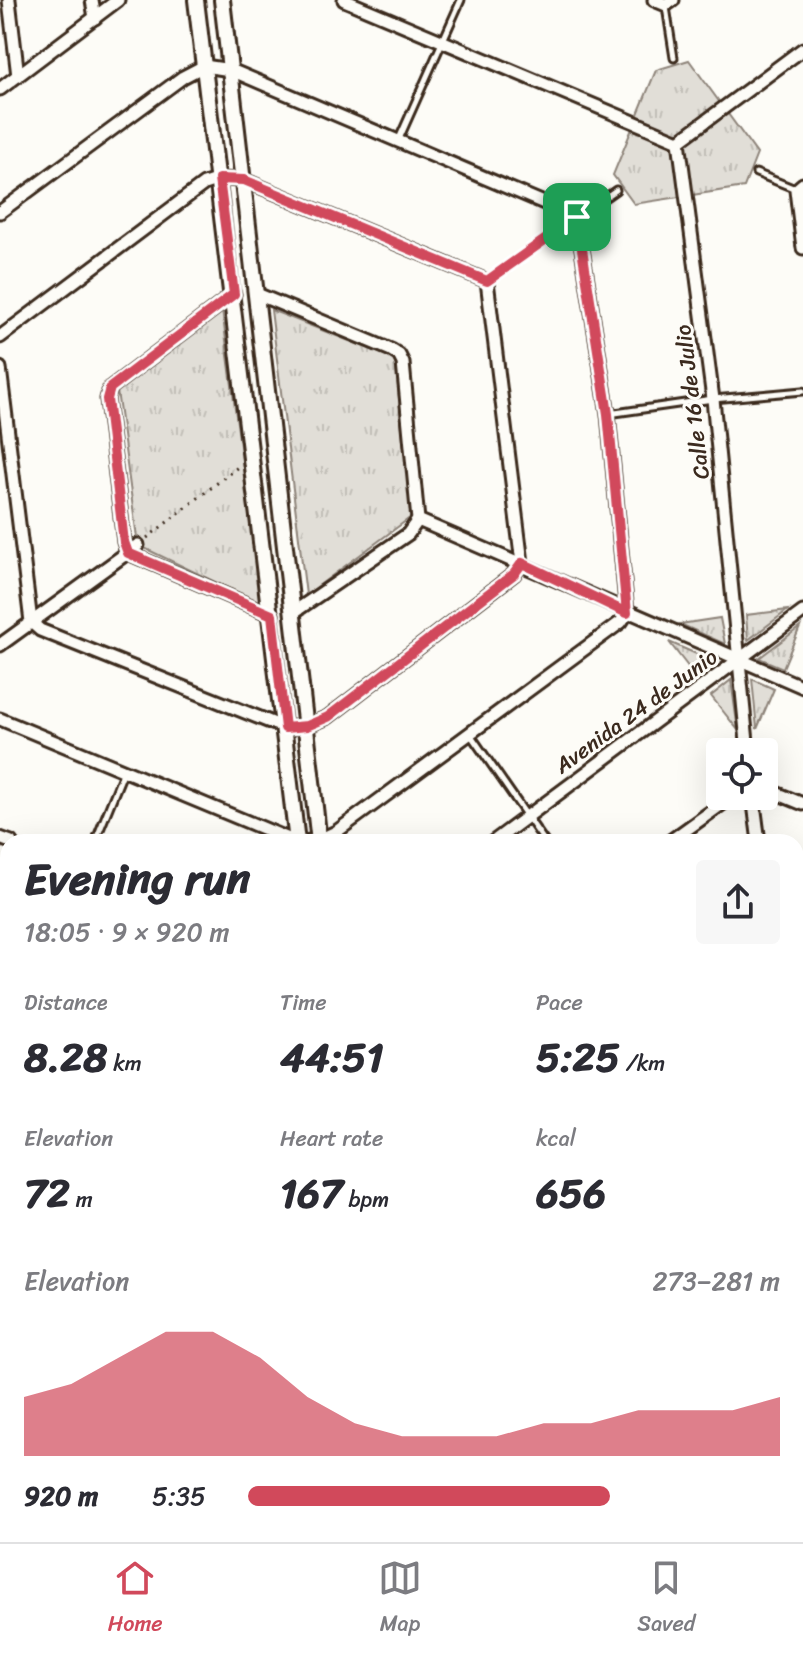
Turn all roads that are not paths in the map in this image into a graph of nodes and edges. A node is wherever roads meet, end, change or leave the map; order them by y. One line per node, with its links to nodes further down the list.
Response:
1 (9, 0): 15 (street)
2 (92, 0): 9 (street)
3 (118, 0): 9 (street)
4 (196, 0): 13 (street)
5 (222, 0): 14 (street)
6 (344, 0): 10 (street)
7 (461, 0): 10 (lane)
8 (665, 1): 12 (lane)
9 (95, 18): 15 (street)
10 (442, 43): 17 (lane); 18 (street)
11 (803, 49): 18 (street)
12 (674, 58)
13 (204, 66): 14 (street); 20 (street); 24 (street)
14 (231, 70): 17 (street); 21 (street)
15 (18, 76): 16 (street)
16 (0, 89)
17 (399, 139): 25 (street)
18 (679, 141): 33 (street, Calle 16 de Julio)
19 (756, 173): 22 (lane)
20 (219, 179): 21 (street); 28 (street); 30 (street)
21 (244, 180): 27 (street); 29 (street)
22 (801, 189): 26 (street)
23 (616, 190): 25 (lane)
24 (0, 212)
25 (577, 217): 27 (lane); 34 (street)
26 (803, 248)
27 (487, 281): 37 (street)
28 (234, 294): 36 (street); 41 (street)
29 (257, 294): 35 (street); 38 (street)
30 (0, 337)
31 (0, 368): 42 (street)
32 (803, 391): 33 (lane)
33 (713, 399): 34 (lane); 44 (street, Calle 16 de Julio)
34 (608, 414): 40 (street)
35 (418, 520): 37 (street); 38 (street)
36 (133, 549): 41 (street); 42 (street)
37 (522, 563): 40 (street); 47 (street)
38 (294, 612): 47 (street)
39 (803, 612): 44 (street, Avenida 24 de Junio)
40 (627, 613): 44 (street); 49 (street)
41 (272, 615): 48 (street)
42 (31, 622): 43 (street); 48 (street)
43 (0, 645)
44 (740, 659): 45 (street); 50 (street, Calle 16 de Julio); 56 (street, Avenida 24 de Junio)
45 (803, 687)
46 (0, 719): 51 (street)
47 (307, 726): 48 (street); 60 (street)
48 (285, 728): 59 (street)
49 (470, 734): 56 (lane); 61 (street)
50 (747, 738)
51 (123, 773): 57 (lane); 58 (street)
52 (778, 794): 53 (street)
53 (803, 804)
54 (714, 810): 64 (street)
55 (755, 810): 65 (street)
56 (527, 816): 62 (street, Avenida 24 de Junio); 63 (lane)
57 (98, 834)
58 (278, 834)
59 (297, 834)
60 (318, 834)
61 (332, 834)
62 (503, 834)
63 (539, 834)
64 (680, 834)
65 (758, 834)

